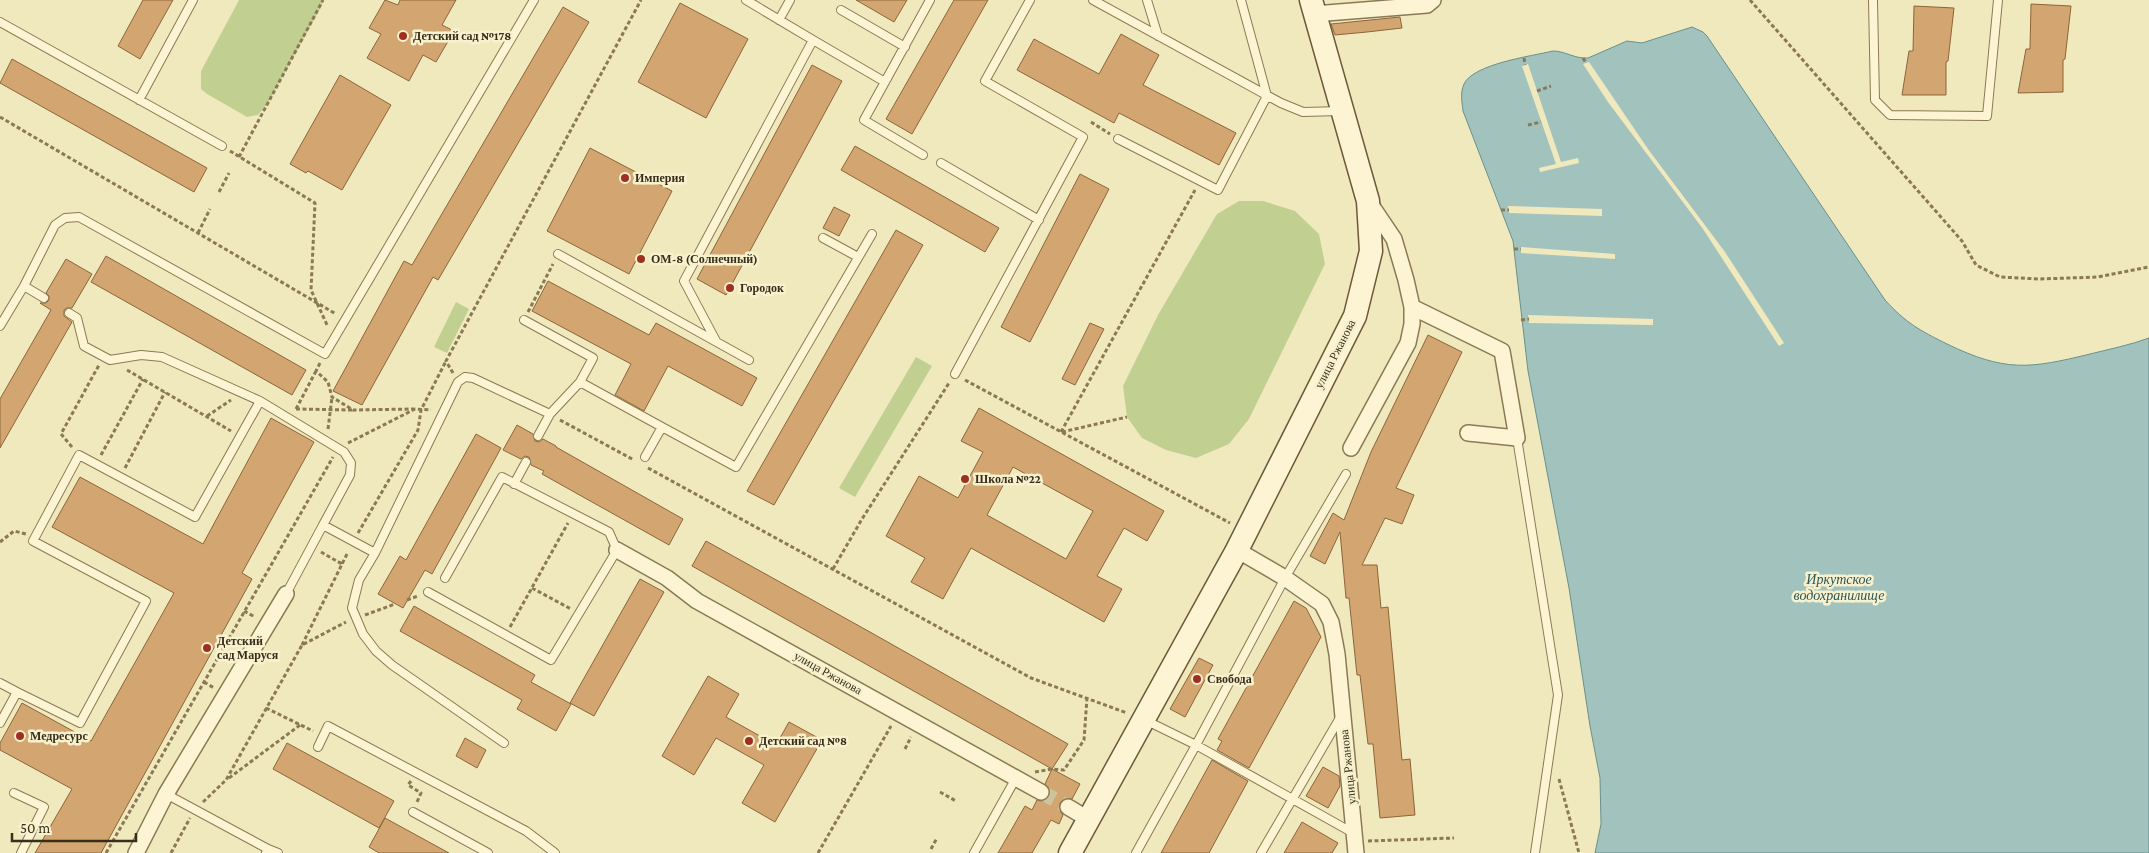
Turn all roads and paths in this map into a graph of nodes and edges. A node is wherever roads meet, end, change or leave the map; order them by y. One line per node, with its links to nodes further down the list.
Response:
1 (193, 0): 31 (lane)
2 (323, 0): 40 (path)
3 (534, 0): 64 (lane)
4 (641, 0): 73 (path)
5 (746, 0): 18 (lane)
6 (790, 0): 18 (lane)
7 (930, 0): 22 (lane)
8 (1030, 0): 49 (lane)
9 (1093, 0): 20 (lane)
10 (1147, 0): 20 (lane)
11 (1241, 0): 30 (lane)
12 (1433, 0): 16 (street)
13 (1750, 0): 57 (path)
14 (1874, 0): 15 (lane)
15 (1998, 0)
16 (1312, 7): 32 (street, улица Ржанова)
17 (841, 10): 22 (lane)
18 (779, 20): 21 (lane)
19 (0, 22): 31 (lane)
20 (1158, 36): 30 (lane)
21 (812, 40): 27 (lane); 69 (lane)
22 (905, 47): 27 (lane)
23 (1524, 58): 26 (path)
24 (1583, 58): 25 (path)
25 (1586, 63)
26 (1525, 65)
27 (885, 82): 39 (lane)
28 (1551, 86): 29 (path)
29 (1537, 90)
30 (1266, 96): 32 (lane); 43 (lane)
31 (139, 100): 38 (lane)
32 (1343, 111): 45 (street, улица Ржанова)
33 (0, 117): 50 (path)
34 (1091, 122): 37 (path)
35 (1541, 122): 36 (path)
36 (1528, 125)
37 (1118, 139): 43 (lane)
38 (222, 146): 40 (path)
39 (923, 155)
40 (239, 157): 60 (path)
41 (941, 163): 49 (lane)
42 (229, 173): 44 (path)
43 (1200, 181): 94 (path)
44 (219, 192)
45 (1368, 201): 61 (street); 115 (street, улица Ржанова)
46 (210, 209): 50 (path)
47 (1502, 210): 48 (path)
48 (1509, 210)
49 (1039, 220): 75 (lane)
50 (198, 233): 60 (path)
51 (872, 234): 56 (lane)
52 (823, 238): 56 (lane)
53 (1514, 249): 54 (path)
54 (1521, 249)
55 (558, 254): 65 (path); 69 (lane)
56 (858, 257): 93 (lane)
57 (2149, 267)
58 (24, 286): 59 (lane); 67 (lane); 70 (lane)
59 (44, 298)
60 (317, 303): 64 (path); 68 (path)
61 (1412, 307): 98 (street); 101 (street)
62 (69, 313): 71 (lane)
63 (1529, 319): 66 (path)
64 (346, 320): 68 (lane)
65 (524, 320): 78 (lane)
66 (1521, 320)
67 (0, 326)
68 (334, 339): 70 (lane)
69 (716, 341): 72 (lane)
70 (325, 354): 74 (path)
71 (103, 357): 76 (path); 80 (lane); 102 (path)
72 (749, 360)
73 (446, 361): 77 (path); 88 (path)
74 (316, 371): 81 (path); 84 (path)
75 (955, 374): 94 (path); 121 (path)
76 (142, 379): 79 (path); 106 (path)
77 (458, 382): 89 (lane); 90 (lane)
78 (580, 382): 90 (lane); 93 (lane)
79 (165, 392): 91 (path); 109 (path)
80 (243, 393): 82 (lane); 91 (path)
81 (332, 397): 85 (path); 87 (path)
82 (260, 401): 83 (lane); 96 (lane)
83 (273, 408): 84 (path); 99 (lane)
84 (296, 409): 85 (path)
85 (331, 409): 87 (path); 99 (path)
86 (415, 409): 87 (path); 88 (path); 100 (path)
87 (353, 410)
88 (421, 410): 89 (path); 114 (path)
89 (444, 410): 119 (lane)
90 (550, 414): 97 (lane); 104 (path)
91 (206, 416): 96 (path)
92 (1126, 417): 94 (path)
93 (662, 428): 103 (lane)
94 (1061, 432): 115 (path)
95 (1468, 433): 98 (street)
96 (241, 436): 109 (lane)
97 (538, 436)
98 (1517, 438): 179 (lane)
99 (327, 441): 100 (lane)
100 (338, 448): 112 (lane); 167 (path)
101 (1352, 448)
102 (79, 456): 106 (lane); 113 (lane)
103 (644, 457)
104 (636, 461)
105 (526, 462): 110 (lane)
106 (96, 465): 109 (lane)
107 (644, 466): 121 (path)
108 (1346, 474): 123 (lane)
109 (120, 477)
110 (514, 484): 111 (lane); 122 (lane)
111 (573, 514): 118 (lane); 124 (path)
112 (323, 525): 114 (lane); 117 (lane)
113 (36, 536): 116 (path); 133 (lane)
114 (354, 541): 119 (lane); 120 (path)
115 (1241, 541): 123 (street, улица Ржанова); 138 (street, улица Ржанова)
116 (0, 542)
117 (311, 547): 120 (path); 126 (lane)
118 (617, 550): 128 (lane); 136 (street, улица Ржанова)
119 (375, 553): 129 (lane)
120 (342, 564): 131 (path)
121 (833, 569): 134 (path)
122 (445, 578)
123 (1285, 578): 137 (street, улица Ржанова); 144 (lane)
124 (532, 588): 128 (path); 130 (path)
125 (428, 592): 130 (lane)
126 (286, 594): 153 (street)
127 (396, 604): 129 (path)
128 (579, 614): 130 (lane)
129 (356, 618): 131 (path); 143 (lane)
130 (505, 635)
131 (302, 645): 135 (path)
132 (0, 683): 133 (lane)
133 (17, 692): 139 (lane)
134 (1087, 698): 138 (path); 147 (path)
135 (266, 708): 140 (path); 148 (path)
136 (898, 712): 147 (street, улица Ржанова); 173 (path)
137 (1342, 715): 155 (lane); 161 (street, улица Ржанова)
138 (1144, 719): 144 (lane); 160 (street, улица Ржанова)
139 (0, 723)
140 (300, 725): 141 (path); 148 (path)
141 (323, 737): 145 (lane); 172 (lane)
142 (911, 737): 146 (path)
143 (504, 743)
144 (1196, 745): 155 (lane); 176 (lane)
145 (318, 747)
146 (905, 749)
147 (1016, 778): 151 (street, улица Ржанова); 174 (lane)
148 (226, 780): 158 (path)
149 (408, 785): 154 (path)
150 (940, 792): 156 (path)
151 (1041, 792)
152 (14, 793): 166 (lane)
153 (166, 794): 158 (lane); 168 (street)
154 (421, 794)
155 (1293, 800): 161 (lane); 177 (lane)
156 (956, 801)
157 (1068, 808): 160 (street)
158 (195, 809): 165 (lane); 169 (path)
159 (413, 812): 171 (lane)
160 (1088, 819): 175 (street, улица Ржанова)
161 (1362, 837): 163 (path); 178 (street, улица Ржанова)
162 (937, 838): 164 (path)
163 (1454, 838)
164 (930, 849)
165 (267, 851): 170 (lane)
166 (21, 853)
167 (106, 853)
168 (136, 853)
169 (171, 853)
170 (278, 853)
171 (488, 853)
172 (555, 853)
173 (818, 853)
174 (974, 853)
175 (1070, 853)
176 (1136, 853)
177 (1261, 853)
178 (1356, 853)
179 (1534, 853)

